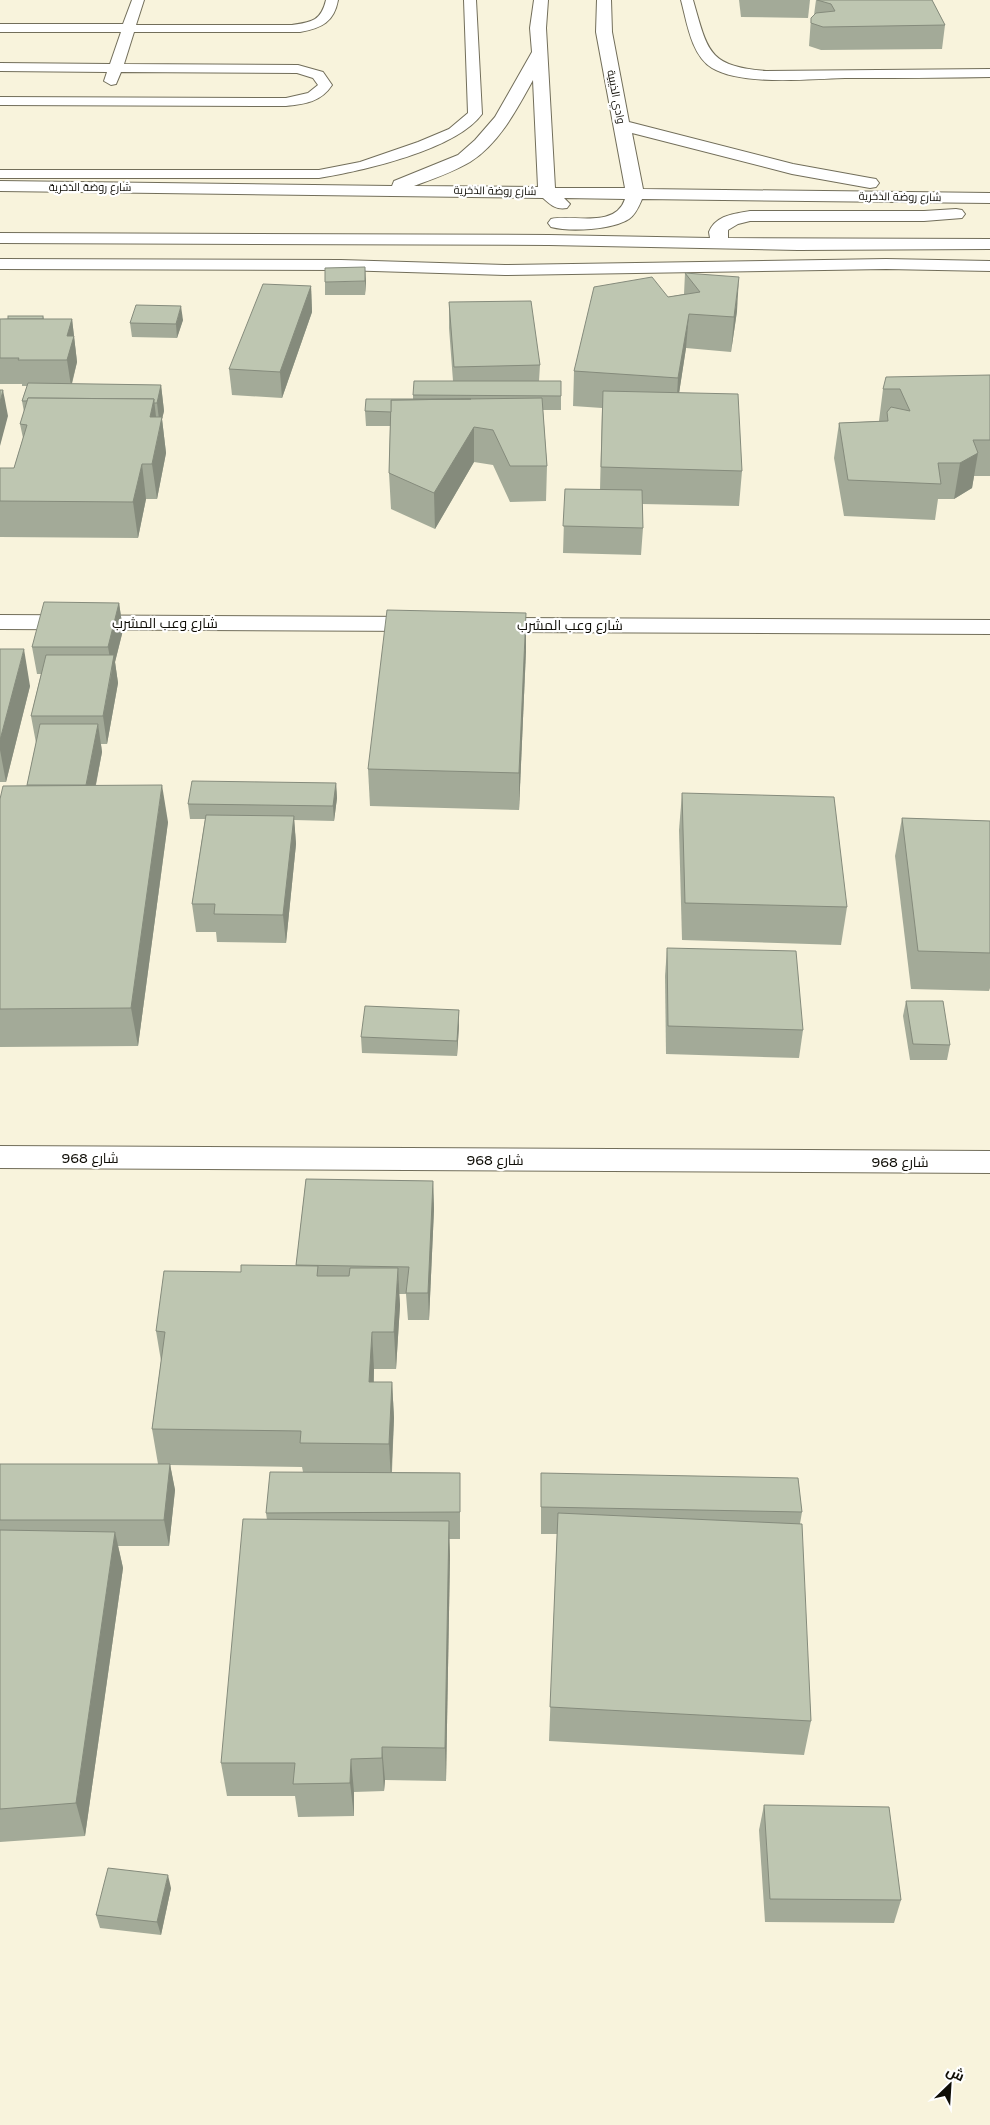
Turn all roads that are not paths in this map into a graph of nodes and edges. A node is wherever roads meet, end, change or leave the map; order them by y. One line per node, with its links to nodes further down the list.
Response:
1 (138, 0): 8 (lane)
2 (332, 0): 8 (lane)
3 (470, 0): 16 (lane)
4 (541, 0): 9 (street)
5 (604, 0): 15 (street, وادي الذيبية)
6 (687, 0): 12 (lane)
7 (0, 28): 8 (lane)
8 (129, 28): 11 (lane)
9 (539, 52): 18 (street); 19 (street)
10 (0, 67): 11 (lane)
11 (115, 68): 14 (lane); 14 (lane)
12 (990, 73)
13 (0, 101): 14 (lane)
14 (105, 101)
15 (622, 125): 20 (street, وادي الذيبية); 21 (street)
16 (0, 174)
17 (0, 186): 18 (street, شارع روضة الذخرية)
18 (390, 190): 19 (street, شارع روضة الذخرية)
19 (547, 192): 20 (street, شارع روضة الذخرية); 24 (street)
20 (635, 194): 21 (street, شارع روضة الذخرية); 24 (street)
21 (987, 202): 28 (street, شارع روضة الذخرية)
22 (166, 222): 26 (street)
23 (527, 223): 24 (street)
24 (585, 224): 27 (street)
25 (0, 238): 26 (street)
26 (21, 238): 27 (street)
27 (671, 244): 28 (street)
28 (720, 244): 29 (street)
29 (990, 244)
30 (0, 264): 31 (street)
31 (990, 266)
32 (0, 622): 33 (street, شارع وعب المشرب)
33 (443, 624)
34 (472, 624): 35 (street, شارع وعب المشرب)
35 (990, 627)
36 (0, 1157): 37 (street, شارع 968)
37 (990, 1162)

